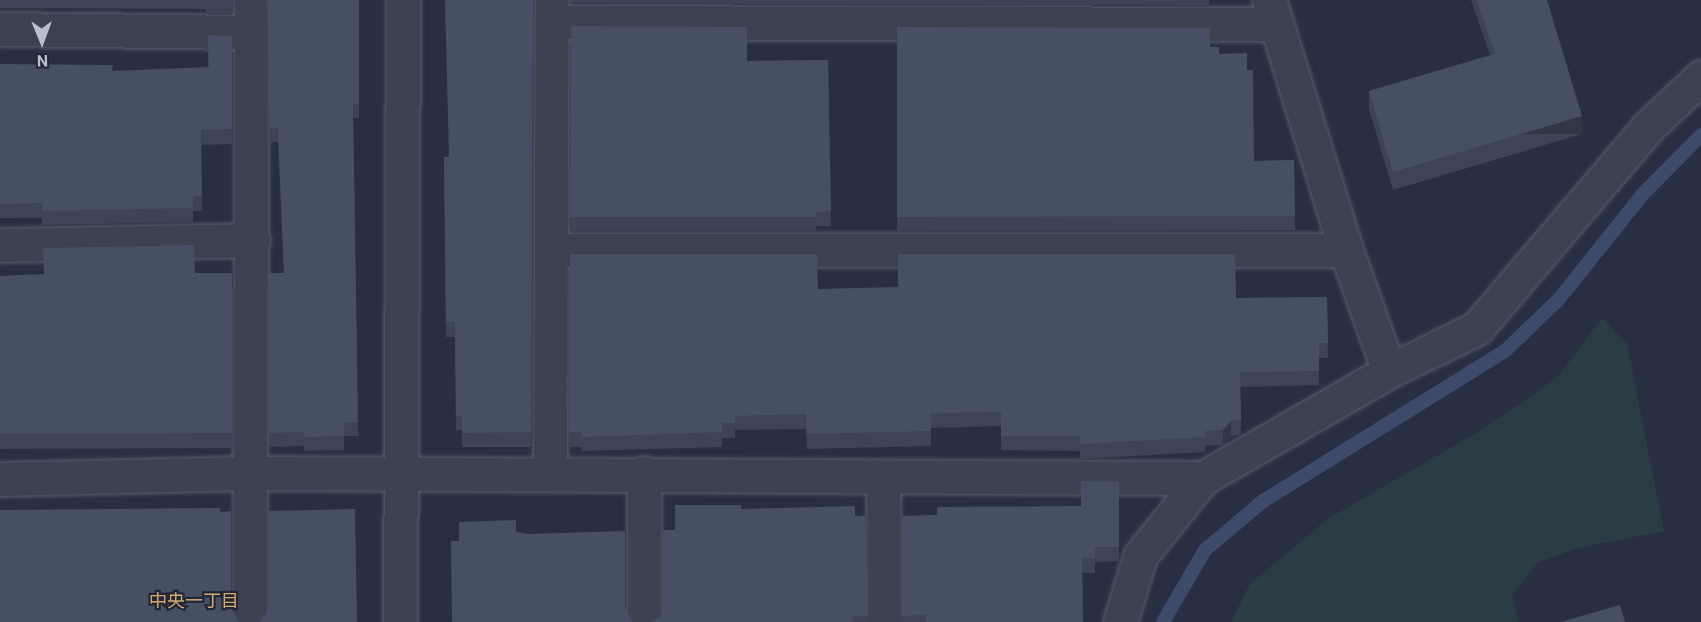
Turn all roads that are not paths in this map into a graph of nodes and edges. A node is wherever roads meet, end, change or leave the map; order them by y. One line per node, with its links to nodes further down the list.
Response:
1 (251, 0): 6 (street)
2 (403, 0): 16 (street)
3 (552, 11): 4 (street); 10 (street)
4 (1272, 12): 11 (street)
5 (0, 29): 6 (street)
6 (250, 32): 8 (street)
7 (1701, 77): 12 (street)
8 (253, 240): 9 (street); 13 (street)
9 (0, 245)
10 (554, 250): 11 (street); 15 (street)
11 (1346, 250): 12 (street)
12 (1389, 371): 18 (street)
13 (250, 473): 16 (street); 19 (street); 20 (street)
14 (644, 473): 15 (street); 17 (street); 22 (street)
15 (550, 474): 16 (street)
16 (401, 475): 21 (street)
17 (883, 478): 18 (street); 23 (street)
18 (1203, 478): 24 (street)
19 (0, 479)
20 (250, 622)
21 (400, 622)
22 (644, 622)
23 (884, 622)
24 (1120, 622)

